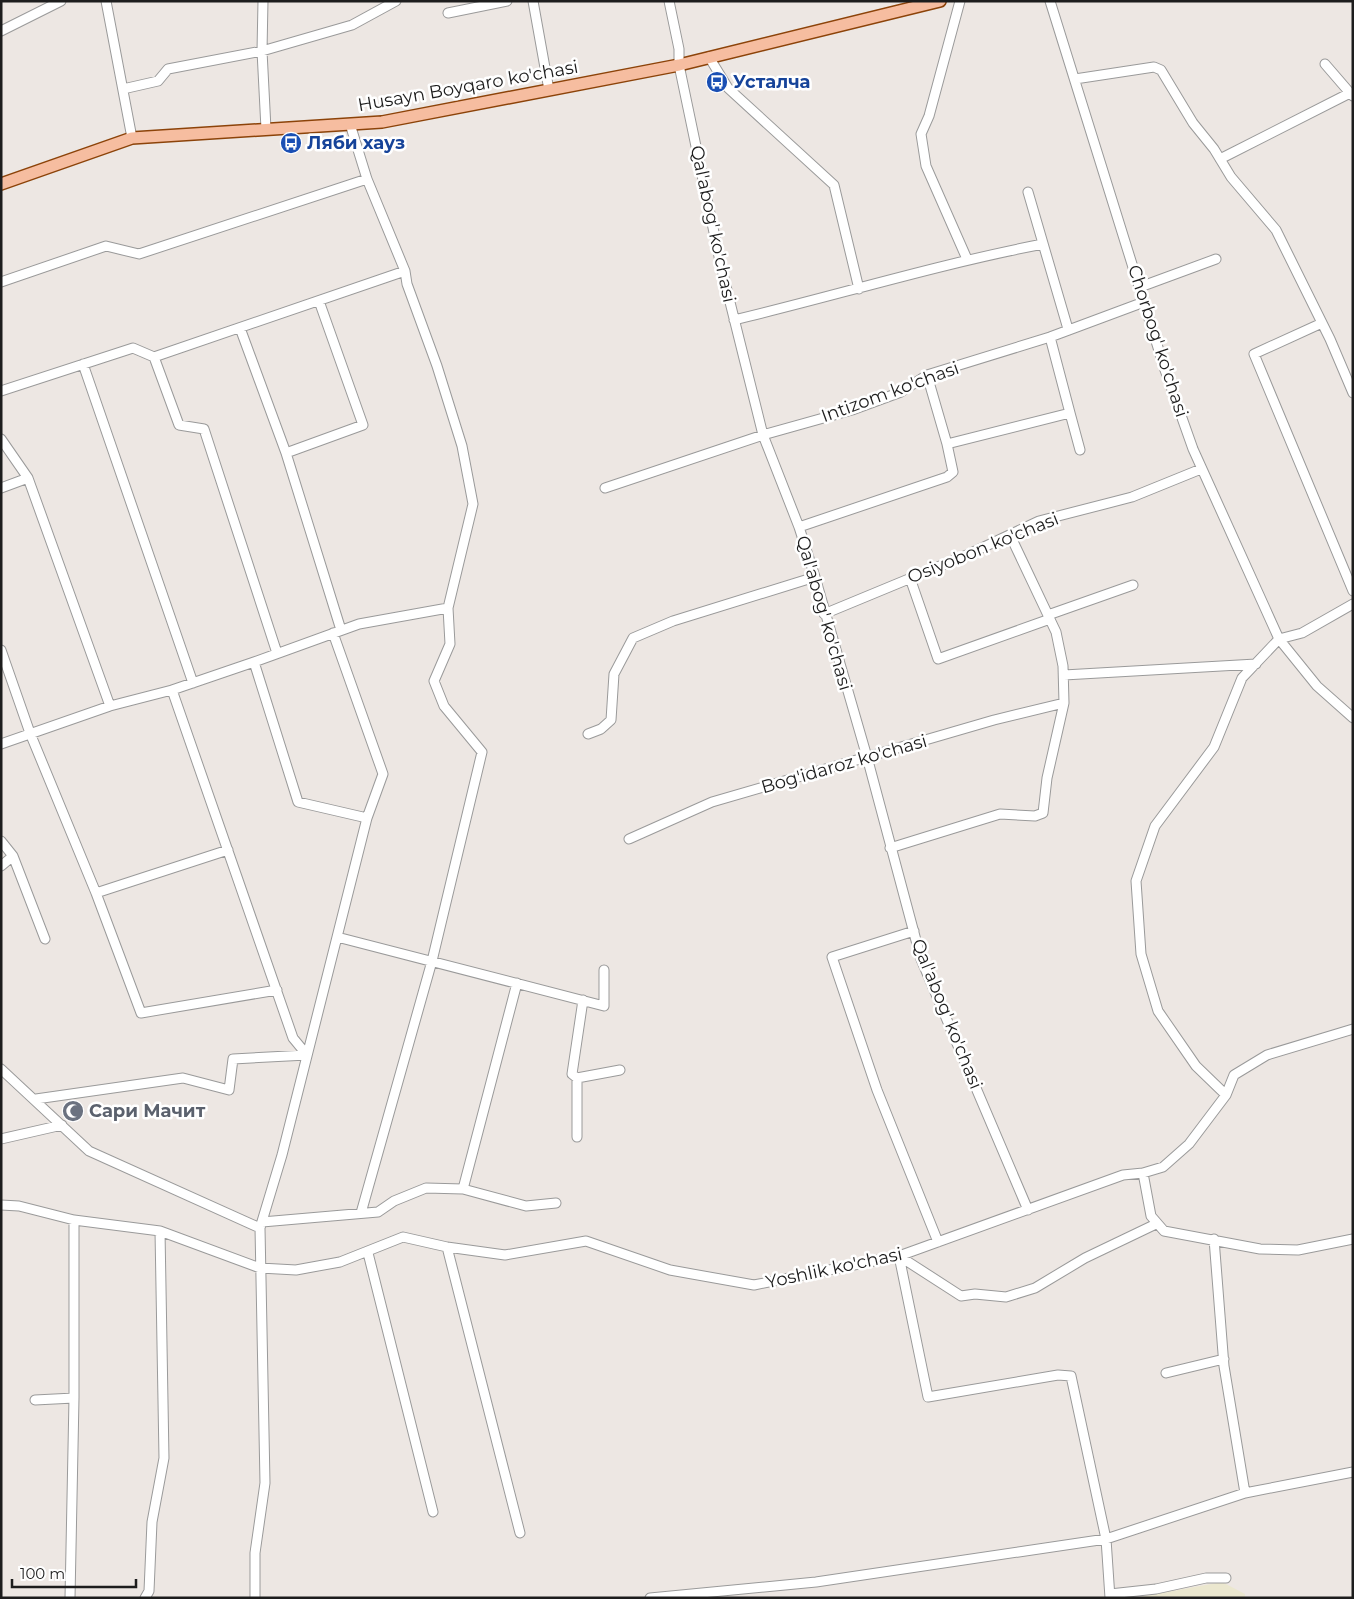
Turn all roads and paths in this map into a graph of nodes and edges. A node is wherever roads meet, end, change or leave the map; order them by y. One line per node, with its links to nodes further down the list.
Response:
1 (61, 1): 12 (street)
2 (106, 1): 18 (street)
3 (264, 1): 13 (street)
4 (396, 1): 13 (street)
5 (507, 1): 11 (street)
6 (533, 1): 19 (street)
7 (669, 1): 16 (street, Qal'abog' ko'chasi)
8 (940, 1): 14 (main road, Husayn Boyqaro ko'chasi)
9 (960, 1): 29 (street)
10 (1050, 1): 17 (street, Сhorbog' ko'chasi)
11 (448, 12)
12 (1, 30)
13 (262, 51): 18 (street); 22 (street)
14 (709, 58): 16 (main road, Husayn Boyqaro ko'chasi); 34 (street)
15 (1325, 64): 20 (street)
16 (679, 65): 19 (main road, Husayn Boyqaro ko'chasi); 37 (street, Qal'abog' ko'chasi)
17 (1075, 79): 24 (street); 33 (street, Сhorbog' ko'chasi)
18 (123, 89): 23 (street)
19 (549, 90): 21 (main road, Husayn Boyqaro ko'chasi)
20 (1351, 95): 24 (street)
21 (350, 124): 22 (main road, Husayn Boyqaro ko'chasi); 25 (street)
22 (266, 129): 23 (main road, Husayn Boyqaro ko'chasi)
23 (132, 138): 26 (main road, Husayn Boyqaro ko'chasi)
24 (1220, 159): 38 (street)
25 (367, 179): 31 (street); 32 (street)
26 (1, 184)
27 (1028, 192): 28 (street)
28 (1043, 244): 29 (street); 40 (street)
29 (967, 258): 34 (street)
30 (1216, 259): 33 (street)
31 (405, 271): 35 (street); 64 (street)
32 (1, 282)
33 (1140, 287): 36 (street, Сhorbog' ko'chasi)
34 (859, 289): 37 (street)
35 (319, 300): 39 (street); 52 (street)
36 (1144, 302): 40 (street, Intizom ko'chasi); 53 (street, Сhorbog' ko'chasi)
37 (734, 320): 48 (street, Qal'abog' ko'chasi)
38 (1322, 323): 46 (street); 62 (street)
39 (240, 328): 42 (street); 52 (street)
40 (1068, 329): 41 (street, Intizom ko'chasi)
41 (1050, 337): 44 (street, Intizom ko'chasi); 47 (street)
42 (154, 357): 43 (street); 70 (street)
43 (83, 364): 45 (street); 74 (street)
44 (927, 375): 48 (street, Intizom ko'chasi); 50 (street)
45 (1, 390)
46 (1353, 393)
47 (1070, 413): 50 (street); 51 (street)
48 (763, 435): 56 (street, Intizom ko'chasi); 57 (street, Qal'abog' ko'chasi)
49 (1, 439): 54 (street)
50 (947, 444): 57 (street)
51 (1080, 450)
52 (286, 452): 67 (street)
53 (1200, 469): 58 (street, Osiyobon ko'chasi); 68 (street, Сhorbog' ko'chasi)
54 (28, 478): 55 (street); 77 (street)
55 (1, 488)
56 (606, 488)
57 (799, 526): 59 (street, Qal'abog' ko'chasi)
58 (1010, 535): 60 (street, Osiyobon ko'chasi); 66 (street)
59 (815, 577): 65 (street, Qal'abog' ko'chasi); 80 (street)
60 (910, 578): 65 (street, Osiyobon ko'chasi); 66 (street)
61 (1133, 585): 66 (street)
62 (1353, 592)
63 (1353, 604): 68 (street)
64 (448, 608): 67 (street); 94 (street)
65 (824, 614): 82 (street, Qal'abog' ko'chasi)
66 (1049, 617): 73 (street)
67 (337, 632): 70 (street); 83 (street)
68 (1280, 639): 72 (street); 78 (street, Сhorbog' ko'chasi)
69 (1, 650): 79 (street)
70 (277, 654): 71 (street)
71 (254, 662): 74 (street); 83 (street)
72 (1256, 664): 73 (street); 104 (street)
73 (1064, 675): 76 (street)
74 (193, 682): 75 (street)
75 (172, 690): 77 (street); 87 (street)
76 (1064, 703): 82 (street, Bog'idaroz ko'chasi); 86 (street)
77 (110, 706): 79 (street)
78 (1353, 718)
79 (30, 733): 81 (street); 90 (street)
80 (588, 734)
81 (1, 744)
82 (867, 757): 84 (street, Bog'idaroz ko'chasi); 86 (street, Qal'abog' ko'chasi)
83 (367, 818): 92 (street)
84 (630, 839)
85 (1, 841): 88 (street)
86 (890, 848): 91 (street, Qal'abog' ko'chasi)
87 (228, 850): 90 (street); 97 (street)
88 (13, 856): 89 (street); 93 (street)
89 (1, 866)
90 (96, 893): 97 (street)
91 (914, 931): 113 (street, Qal'abog' ko'chasi); 121 (street)
92 (337, 937): 94 (street); 100 (street)
93 (44, 939)
94 (432, 961): 96 (street); 114 (street)
95 (604, 970): 98 (street)
96 (517, 983): 98 (street); 110 (street)
97 (277, 990): 100 (street)
98 (583, 1000): 103 (street)
99 (1353, 1029): 104 (street, Yoshlik ko'chasi)
100 (307, 1055): 105 (street); 117 (street)
101 (1, 1068): 105 (street)
102 (620, 1070): 103 (street)
103 (577, 1078): 107 (street)
104 (1226, 1095): 109 (street, Yoshlik ko'chasi)
105 (36, 1099): 106 (street)
106 (62, 1124): 108 (street); 117 (street)
107 (577, 1137)
108 (1, 1139)
109 (1143, 1173): 113 (street, Yoshlik ko'chasi); 116 (street)
110 (464, 1189): 111 (street); 114 (street)
111 (556, 1203)
112 (1, 1205): 115 (street, Yoshlik ko'chasi)
113 (1028, 1210): 121 (street, Yoshlik ko'chasi)
114 (361, 1213): 117 (street)
115 (74, 1220): 118 (street, Yoshlik ko'chasi); 128 (street)
116 (1156, 1224): 119 (street); 124 (street)
117 (261, 1225): 125 (street)
118 (160, 1231): 125 (street, Yoshlik ko'chasi); 138 (street)
119 (1214, 1239): 120 (street); 126 (street)
120 (1353, 1239)
121 (938, 1242): 124 (street, Yoshlik ko'chasi)
122 (447, 1247): 123 (street, Yoshlik ko'chasi); 124 (street, Yoshlik ko'chasi); 133 (street)
123 (368, 1253): 125 (street, Yoshlik ko'chasi); 132 (street)
124 (899, 1256): 134 (street)
125 (260, 1268): 139 (street)
126 (1224, 1359): 127 (street); 131 (street)
127 (1166, 1373)
128 (74, 1398): 129 (street); 137 (street)
129 (35, 1400)
130 (1353, 1472): 131 (street)
131 (1244, 1493): 134 (street)
132 (433, 1512)
133 (520, 1533)
134 (1106, 1539): 136 (street); 140 (street)
135 (1226, 1578): 136 (street)
136 (1110, 1596)
137 (70, 1598)
138 (145, 1598)
139 (255, 1598)
140 (650, 1598)

